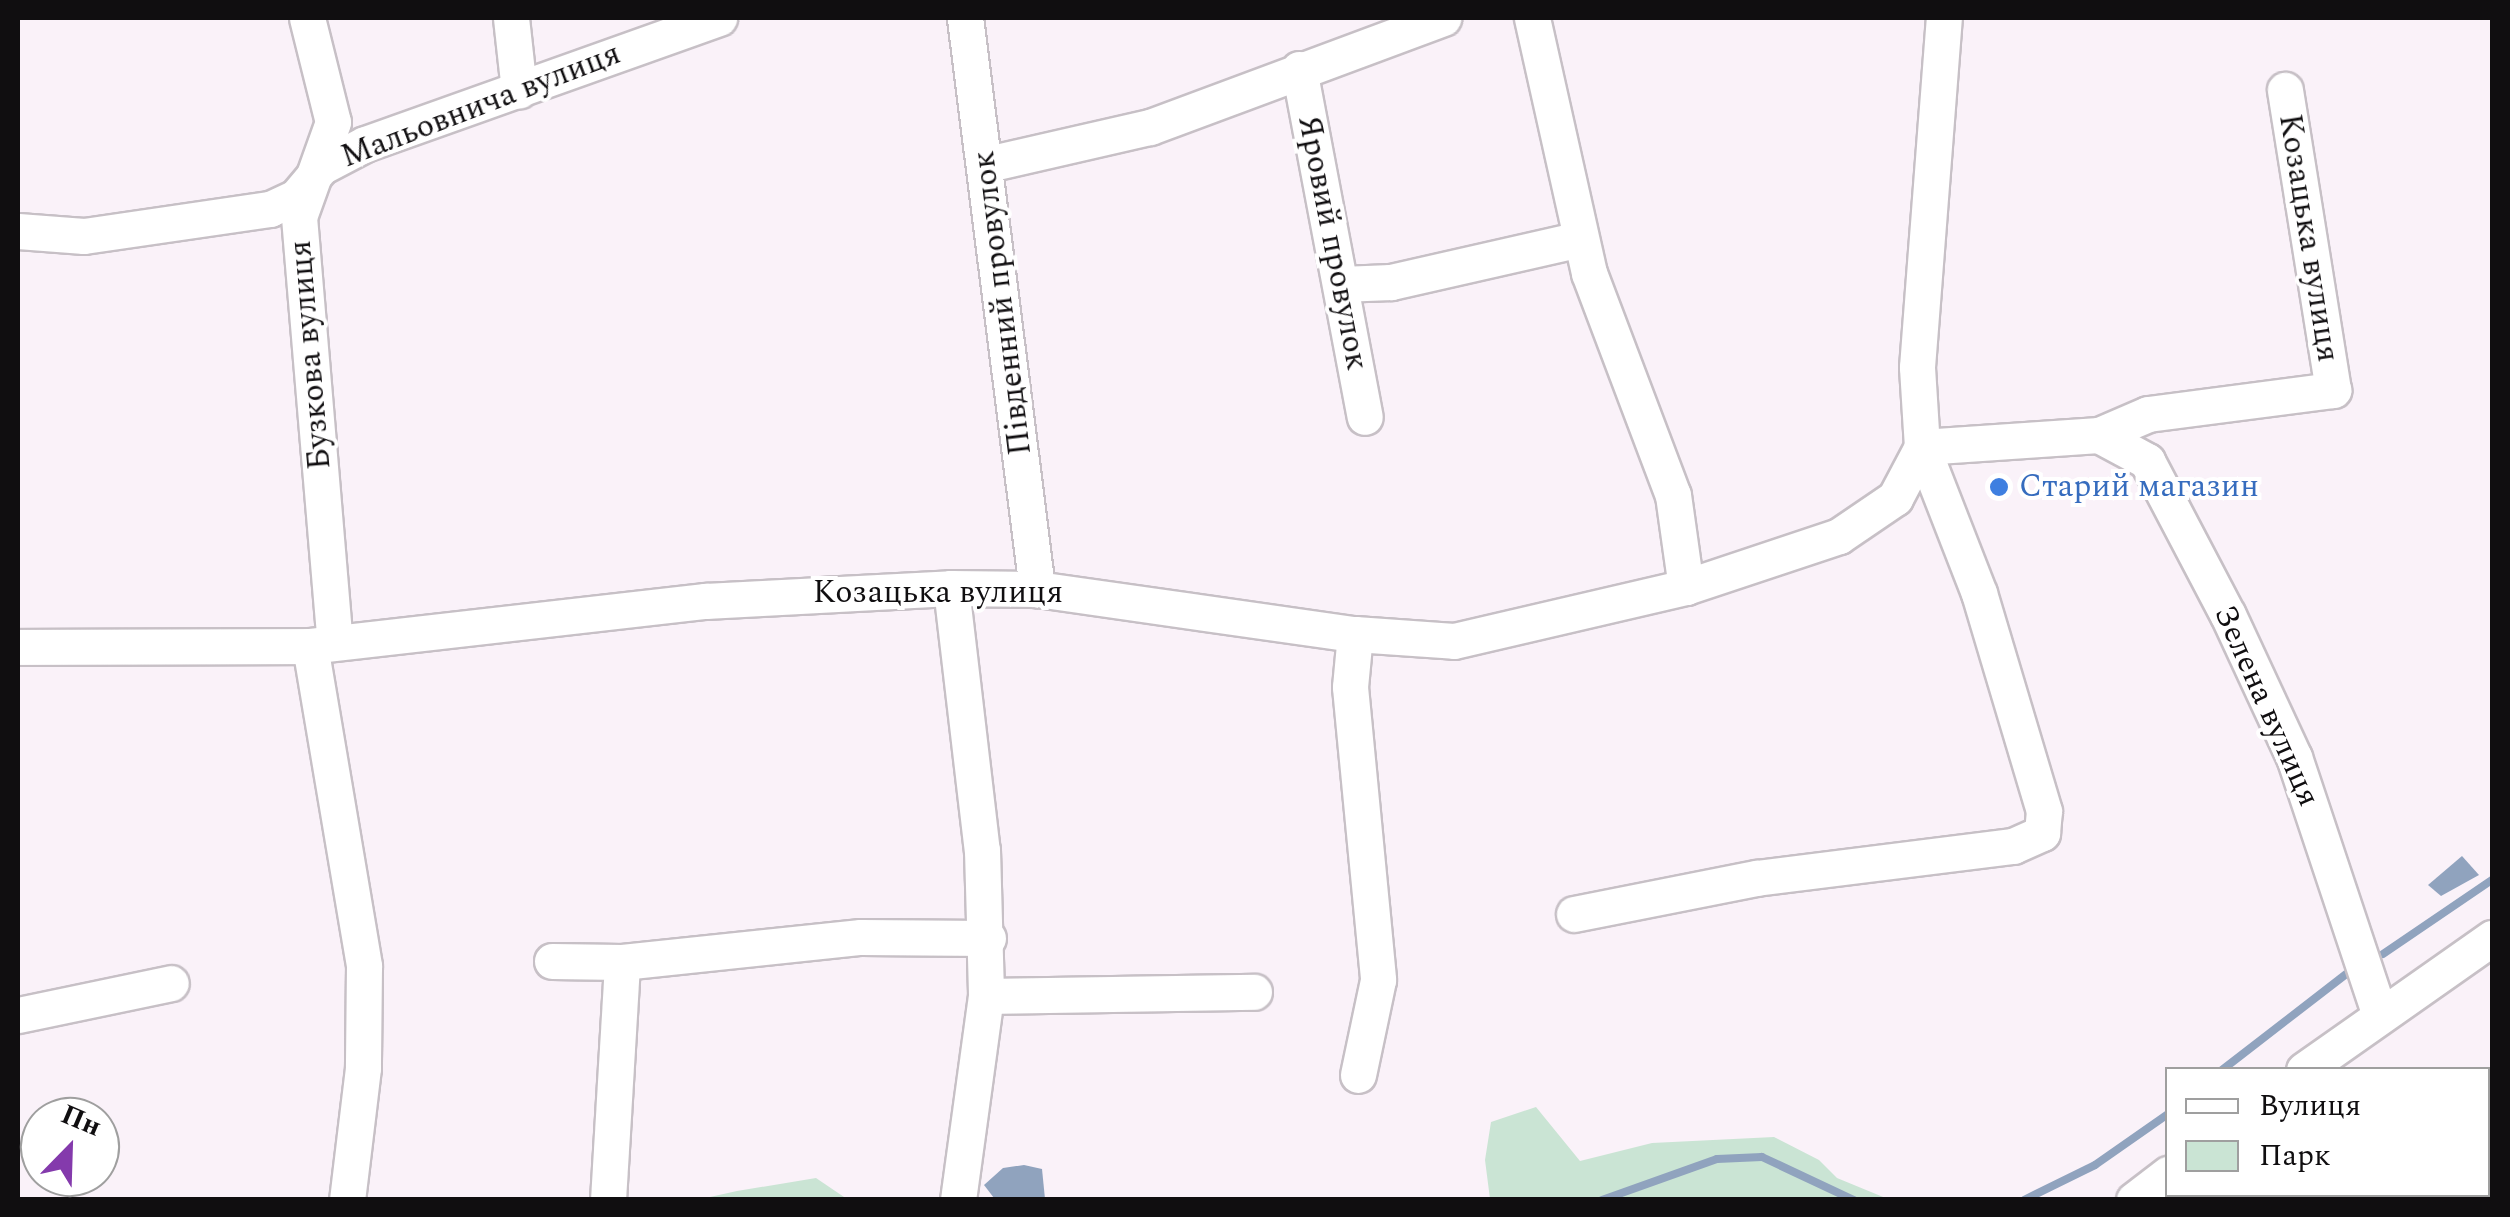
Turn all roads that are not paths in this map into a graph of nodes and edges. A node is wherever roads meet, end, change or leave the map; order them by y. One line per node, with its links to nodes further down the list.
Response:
1 (307, 18): 12 (street, Бузкова вулиця)
2 (510, 18): 10 (street)
3 (719, 18): 10 (street, Мальовнича вулиця)
4 (965, 18): 11 (street, Південний провулок)
5 (1443, 18): 8 (street)
6 (1532, 18): 14 (street)
7 (1944, 18): 18 (street)
8 (1299, 68): 11 (street); 15 (street, Яровий провулок)
9 (2284, 90): 17 (street, Козацька вулиця)
10 (519, 91): 12 (street, Мальовнича вулиця)
11 (988, 164): 21 (street, Південний провулок)
12 (321, 167): 13 (street, Мальовнича вулиця); 23 (street, Бузкова вулиця)
13 (18, 231)
14 (1580, 239): 15 (street); 19 (street)
15 (1342, 284): 16 (street, Яровий провулок)
16 (1365, 417)
17 (2099, 435): 18 (street, Козацька вулиця); 33 (street, Зелена вулиця)
18 (1922, 447): 19 (street, Козацька вулиця); 25 (street)
19 (1686, 587): 22 (street, Козацька вулиця)
20 (951, 588): 21 (street, Козацька вулиця); 23 (street, Козацька вулиця); 26 (street)
21 (1038, 588): 22 (street, Козацька вулиця)
22 (1355, 634): 36 (street)
23 (323, 644): 24 (street, Козацька вулиця); 38 (street, Бузкова вулиця)
24 (18, 647)
25 (1574, 914)
26 (988, 938): 29 (street); 32 (street)
27 (2492, 938): 33 (street)
28 (552, 961): 29 (street)
29 (622, 962): 39 (street)
30 (171, 984): 34 (street)
31 (1254, 992): 32 (street)
32 (986, 996): 40 (street)
33 (2379, 1012): 35 (street)
34 (18, 1015)
35 (2308, 1067)
36 (1358, 1075)
37 (2165, 1176): 41 (street)
38 (347, 1200)
39 (608, 1200)
40 (958, 1200)
41 (2134, 1200)

